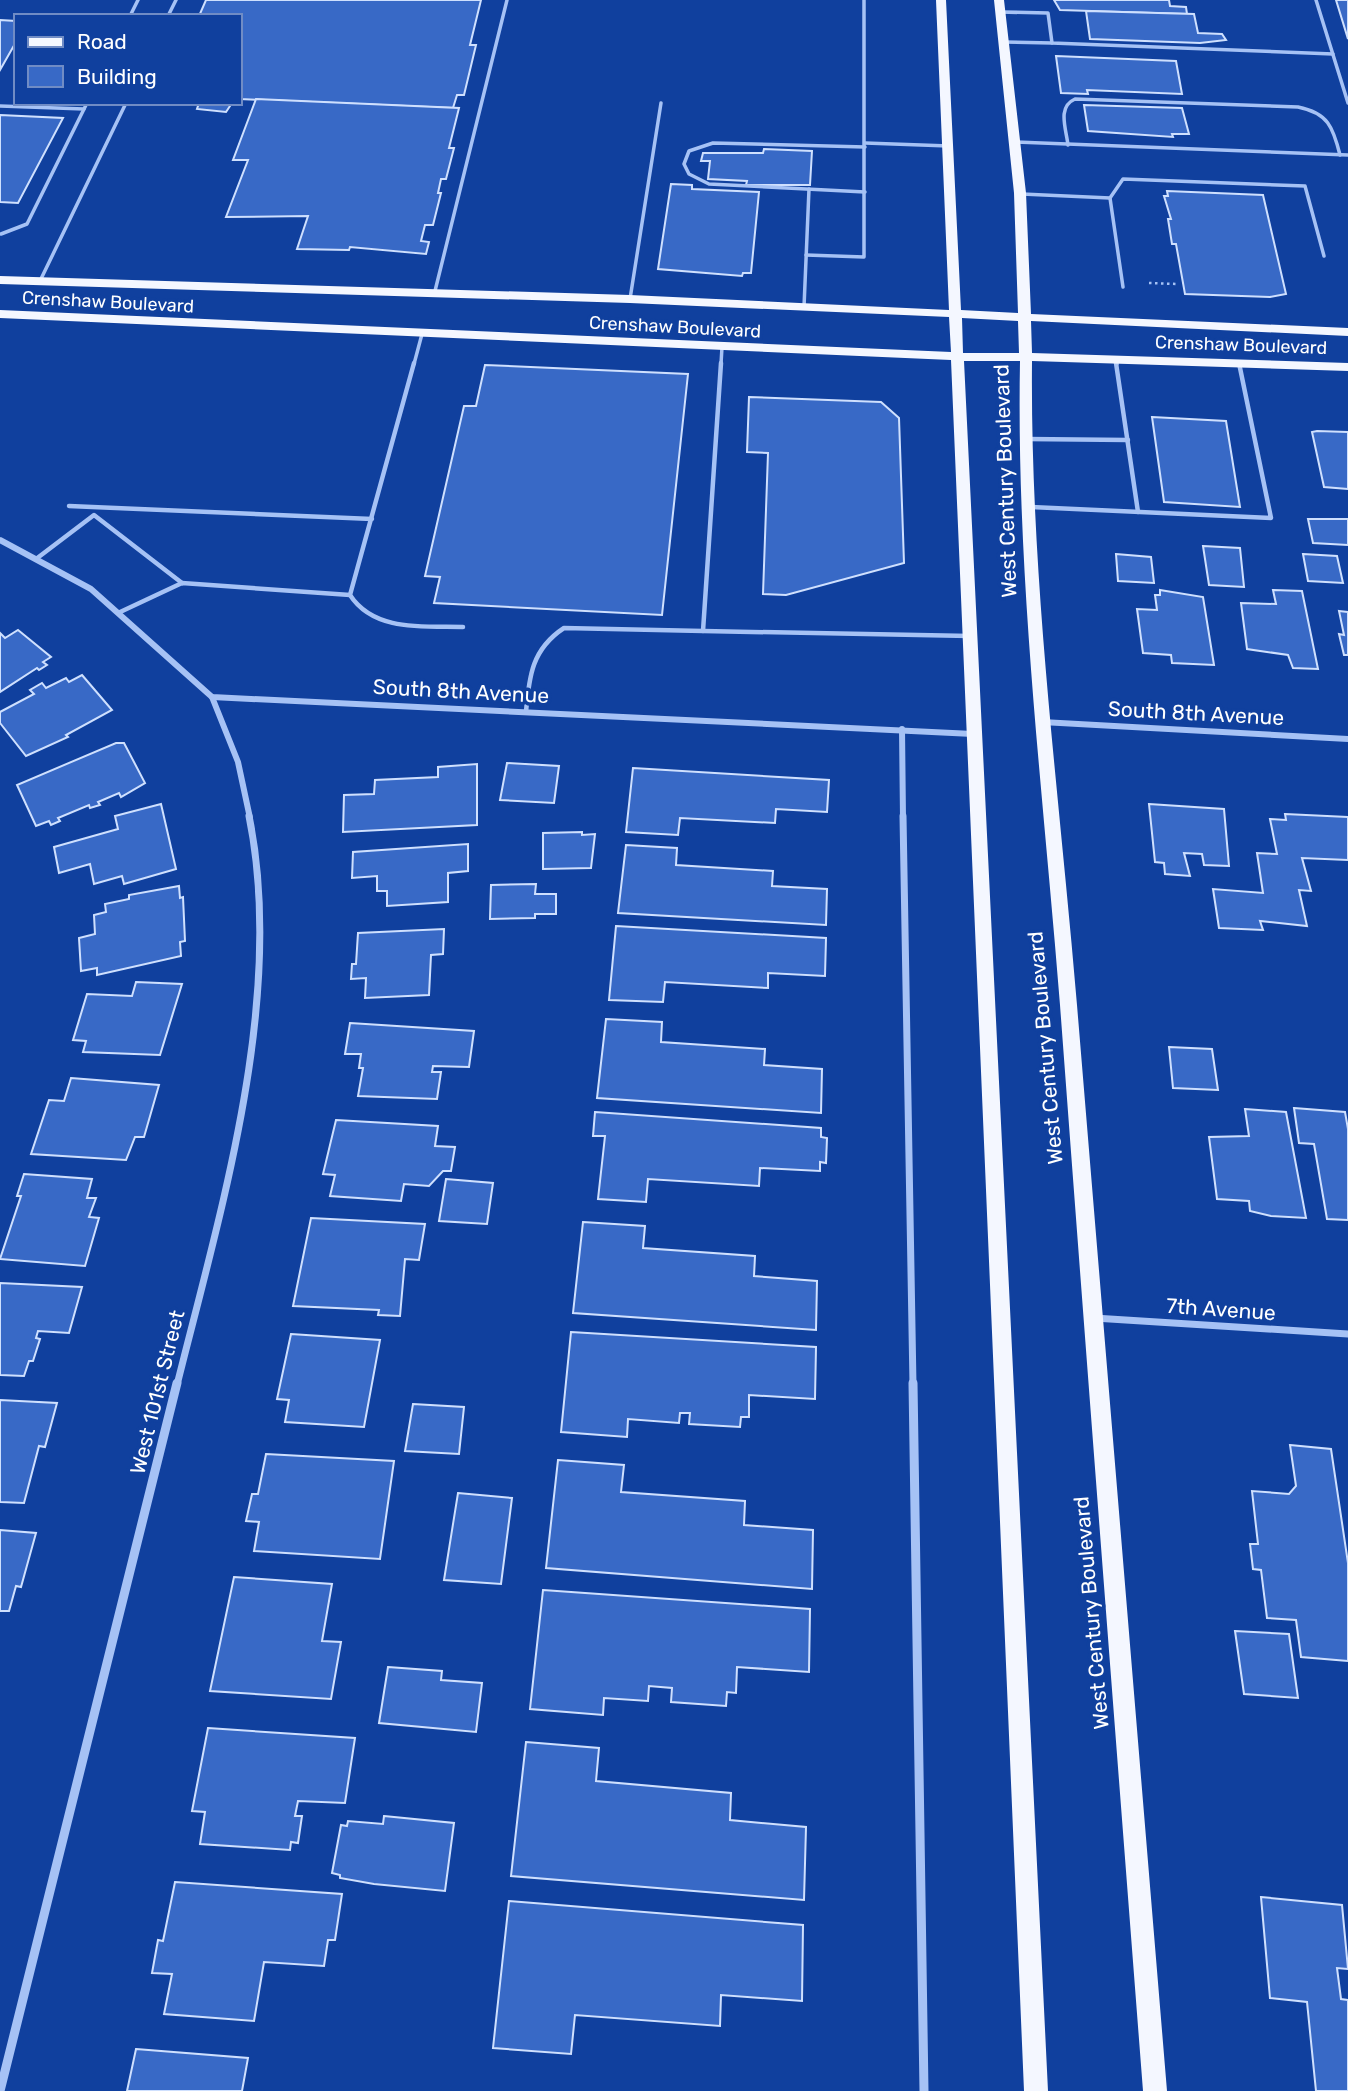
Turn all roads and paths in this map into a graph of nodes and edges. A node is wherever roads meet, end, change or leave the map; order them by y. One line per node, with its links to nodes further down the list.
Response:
1 (507, 0): 31 (lane)
2 (864, 0): 16 (lane)
3 (942, 0): 18 (main road, West Century Boulevard)
4 (1316, 0): 8 (lane)
5 (1000, 6): 6 (main road, West Century Boulevard); 7 (lane)
6 (1004, 43): 7 (lane); 15 (main road, West Century Boulevard)
7 (1052, 43): 8 (lane)
8 (1333, 54): 10 (lane)
9 (661, 103): 32 (lane)
10 (1348, 103)
11 (85, 105): 14 (lane)
12 (125, 105): 29 (lane)
13 (0, 106): 14 (lane)
14 (83, 109): 25 (lane)
15 (1014, 142): 17 (lane); 23 (main road, West Century Boulevard)
16 (865, 145): 18 (lane); 21 (lane); 22 (lane)
17 (1068, 145): 19 (lane); 19 (lane)
18 (949, 146): 35 (main road, West Century Boulevard)
19 (1340, 155): 20 (lane)
20 (1348, 155)
21 (809, 189): 22 (lane); 26 (lane)
22 (865, 192): 26 (lane)
23 (1020, 194): 24 (lane); 36 (main road, West Century Boulevard)
24 (1110, 198): 27 (lane); 30 (lane)
25 (0, 234)
26 (806, 255): 33 (lane)
27 (1324, 256)
28 (0, 280): 29 (main road, Crenshaw Boulevard)
29 (40, 281): 31 (main road, Crenshaw Boulevard)
30 (1123, 287)
31 (435, 291): 32 (main road, Crenshaw Boulevard)
32 (630, 299): 33 (main road, Crenshaw Boulevard)
33 (804, 307): 35 (main road, Crenshaw Boulevard)
34 (0, 314): 38 (main road, Crenshaw Boulevard)
35 (956, 315): 36 (main road, Crenshaw Boulevard); 40 (main road, West Century Boulevard)
36 (1025, 318): 37 (main road, Crenshaw Boulevard); 41 (main road, West Century Boulevard)
37 (1348, 332)
38 (422, 334): 39 (main road, Crenshaw Boulevard); 50 (lane)
39 (722, 347): 40 (main road, Crenshaw Boulevard); 57 (lane)
40 (957, 357): 41 (main road, Crenshaw Boulevard); 58 (main road, West Century Boulevard)
41 (1026, 358): 42 (main road, Crenshaw Boulevard); 45 (main road, West Century Boulevard)
42 (1116, 359): 43 (main road, Crenshaw Boulevard); 46 (lane)
43 (1239, 362): 44 (main road, Crenshaw Boulevard); 49 (lane)
44 (1348, 367)
45 (1025, 439): 46 (lane); 48 (main road, West Century Boulevard)
46 (1128, 440): 49 (lane)
47 (69, 506): 50 (lane)
48 (1029, 507): 49 (lane); 61 (main road, West Century Boulevard)
49 (1138, 512)
50 (372, 519): 54 (lane)
51 (0, 540): 52 (street)
52 (36, 559): 53 (lane); 55 (street)
53 (182, 583): 54 (lane); 55 (lane)
54 (350, 595): 56 (lane)
55 (118, 613): 59 (street)
56 (463, 627)
57 (703, 631): 58 (lane); 60 (lane)
58 (971, 636): 63 (main road, West Century Boulevard)
59 (212, 697): 60 (street, South 8th Avenue); 67 (street, West 101st Street)
60 (526, 712): 62 (street, South 8th Avenue)
61 (1042, 722): 64 (street, South 8th Avenue); 65 (main road, West Century Boulevard)
62 (902, 729): 63 (street, South 8th Avenue); 68 (street)
63 (974, 734): 69 (main road, West Century Boulevard)
64 (1348, 738)
65 (1093, 1318): 66 (street, 7th Avenue); 70 (main road, West Century Boulevard)
66 (1348, 1334)
67 (0, 2091)
68 (924, 2091)
69 (1036, 2091)
70 (1155, 2091)

